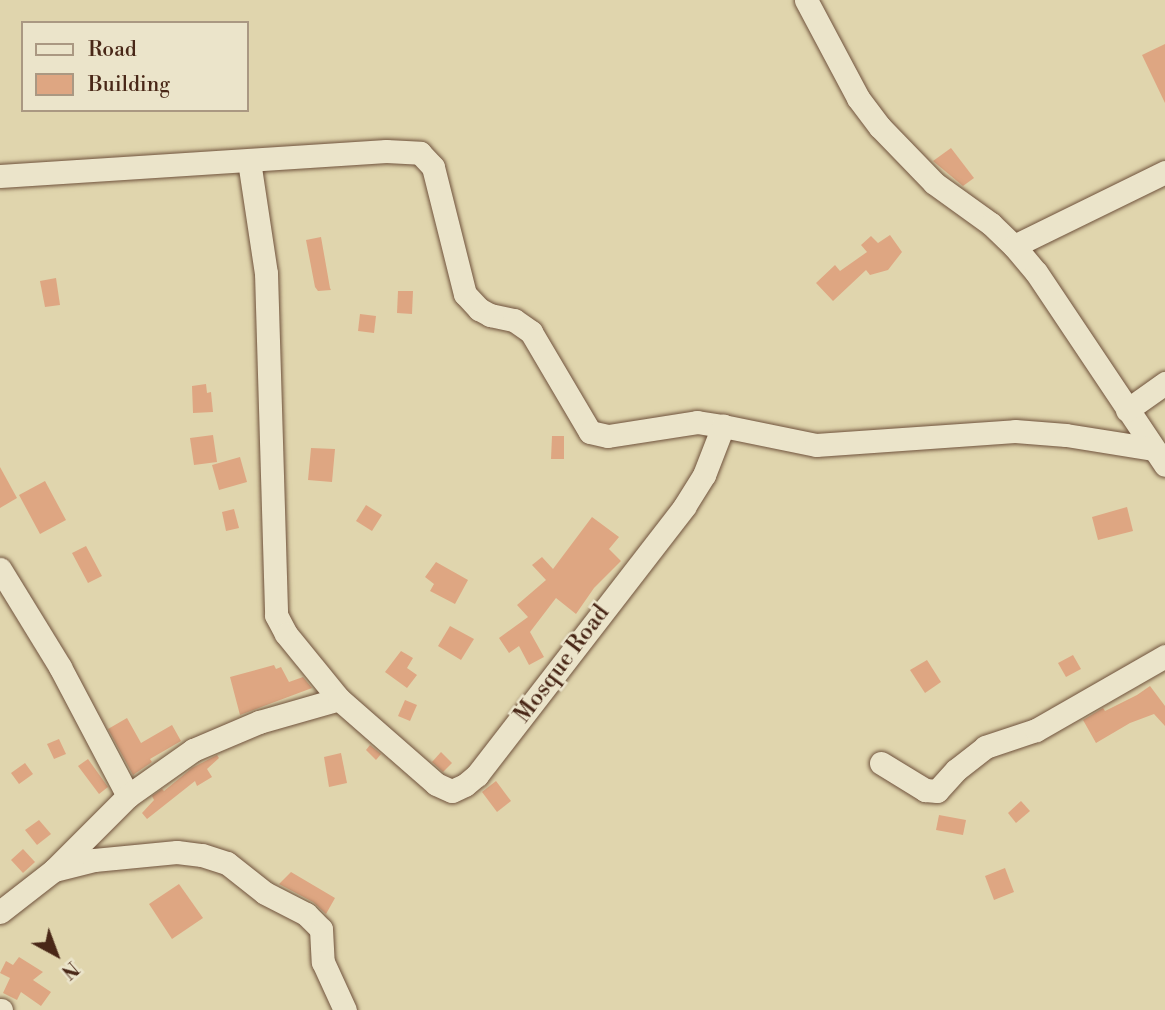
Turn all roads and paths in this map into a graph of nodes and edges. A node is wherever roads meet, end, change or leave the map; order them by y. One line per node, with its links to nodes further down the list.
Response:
1 (806, 0): 5 (street)
2 (248, 161): 4 (street); 8 (street); 12 (street, Mosque Road)
3 (1165, 172): 5 (street)
4 (0, 176)
5 (1014, 246): 7 (street)
6 (1165, 383): 7 (street)
7 (1128, 410): 9 (street)
8 (723, 426): 9 (street); 12 (street, Mosque Road)
9 (1159, 457)
10 (0, 569): 14 (street)
11 (1165, 656): 13 (street)
12 (339, 699): 14 (street)
13 (881, 763)
14 (128, 796): 15 (street)
15 (54, 870): 16 (street); 17 (street)
16 (0, 912)
17 (345, 1010)

